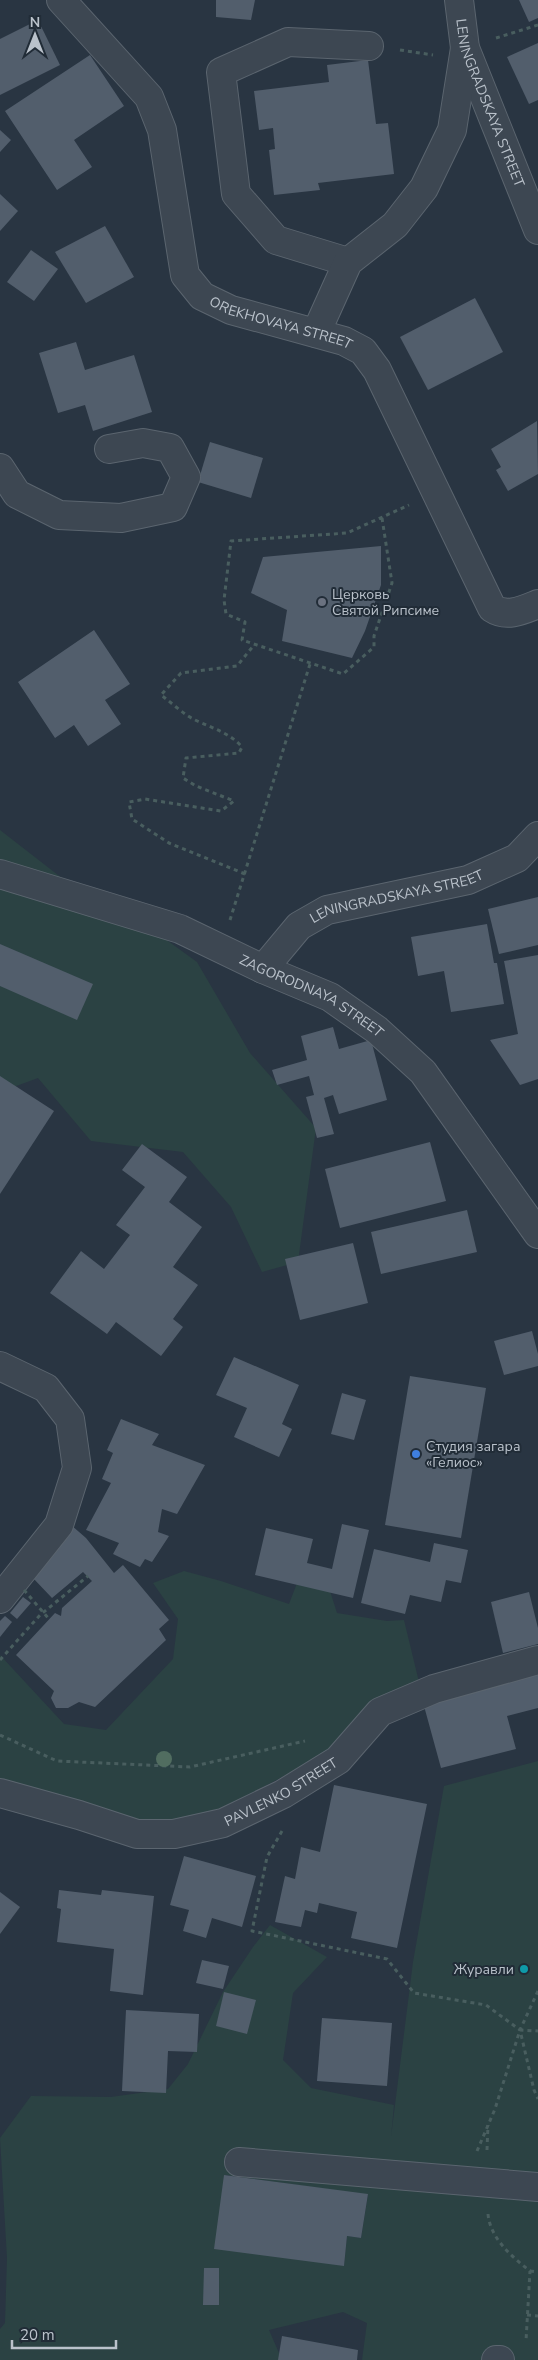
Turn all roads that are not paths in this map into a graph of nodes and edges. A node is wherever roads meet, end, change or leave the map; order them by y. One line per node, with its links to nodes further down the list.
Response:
1 (61, 0): 7 (street, OREKHOVAYA STREET)
2 (459, 0): 4 (street, LENINGRADSKAYA STREET)
3 (369, 46): 6 (street)
4 (464, 54): 5 (street, LENINGRADSKAYA STREET); 6 (street)
5 (538, 230)
6 (348, 262): 7 (street)
7 (316, 333): 10 (street, OREKHOVAYA STREET)
8 (109, 449): 9 (street)
9 (0, 468)
10 (538, 604)
11 (538, 836): 13 (street, LENINGRADSKAYA STREET)
12 (0, 874): 13 (street, ZAGORODNAYA STREET)
13 (263, 969): 14 (street, ZAGORODNAYA STREET)
14 (538, 1234)
15 (0, 1366): 16 (street)
16 (12, 1595)
17 (538, 1660): 18 (street, PAVLENKO STREET)
18 (0, 1793)
19 (239, 2162): 20 (street)
20 (538, 2187)
21 (496, 2360): 22 (street)
22 (500, 2360)

